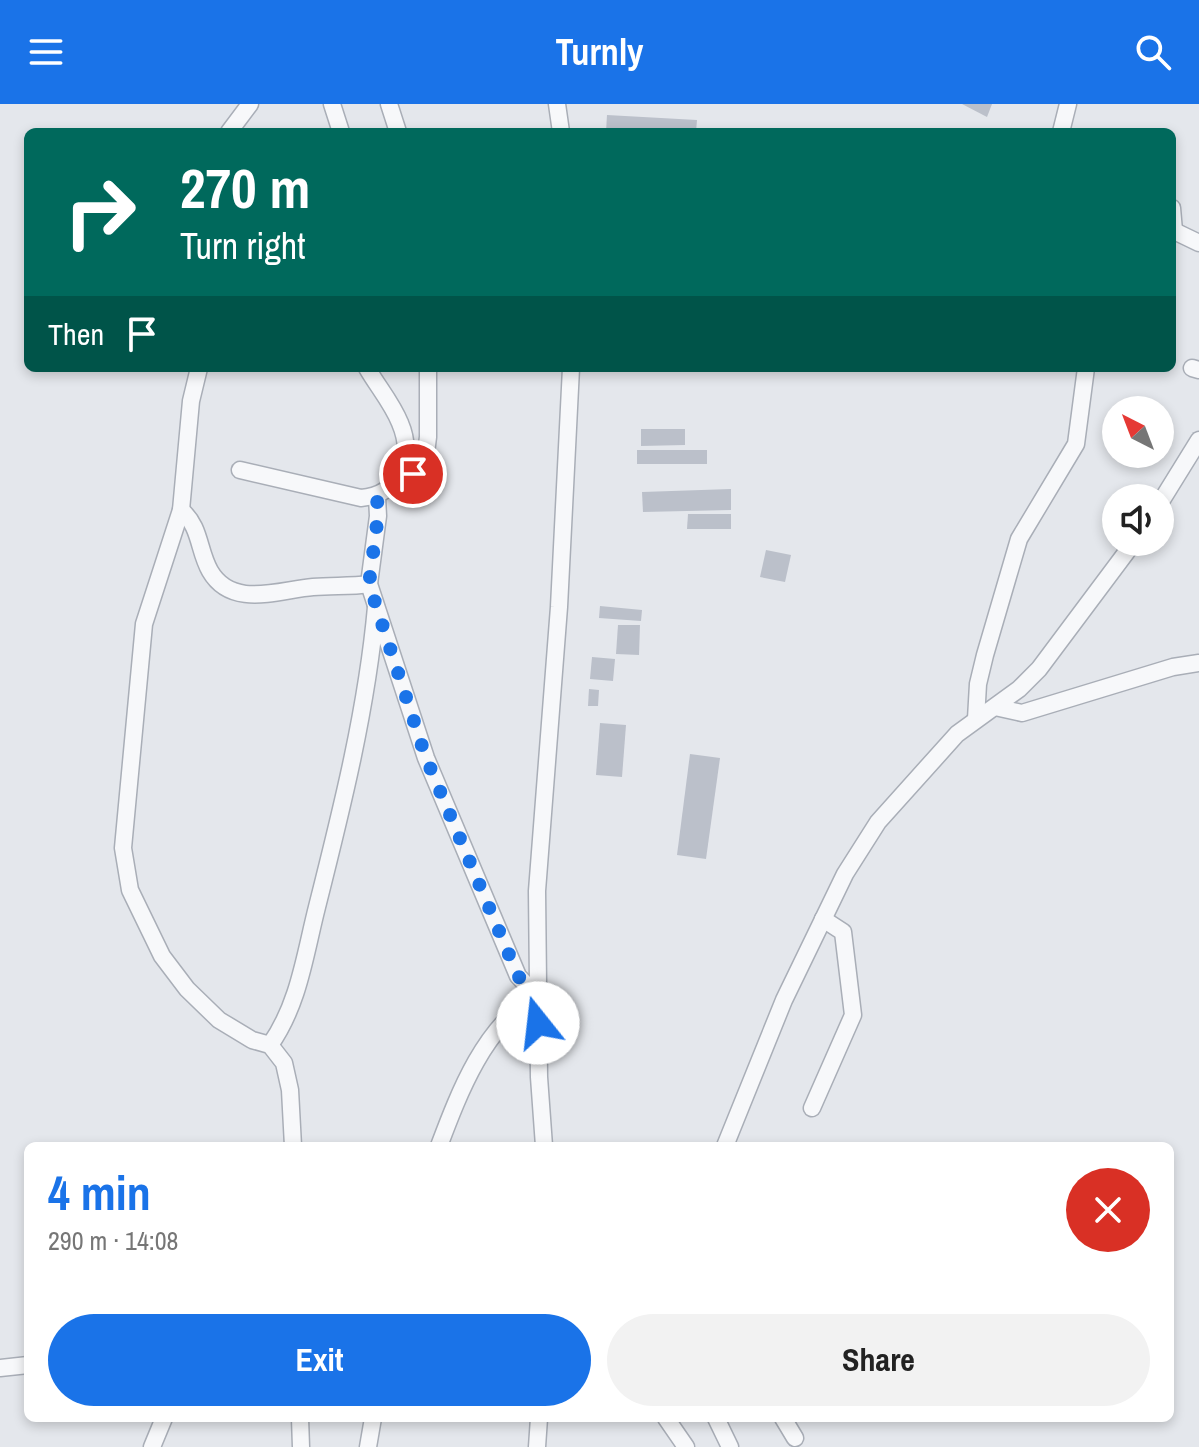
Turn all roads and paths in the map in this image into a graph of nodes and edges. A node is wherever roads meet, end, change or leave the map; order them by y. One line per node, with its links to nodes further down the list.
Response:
1 (250, 104): 6 (street)
2 (332, 104): 7 (street)
3 (389, 104): 8 (street)
4 (557, 104): 9 (street)
5 (1068, 104): 10 (street)
6 (232, 128)
7 (340, 128)
8 (397, 128)
9 (560, 128)
10 (1062, 128)
11 (1176, 232): 12 (street)
12 (1199, 243)
13 (198, 372): 23 (street)
14 (370, 372): 20 (street)
15 (428, 372): 20 (street)
16 (571, 372): 31 (street)
17 (1085, 372): 29 (street)
18 (1199, 440): 21 (street)
19 (240, 470): 22 (street)
20 (401, 475): 22 (street)
21 (1172, 484)
22 (377, 497): 25 (street)
23 (181, 510): 25 (street); 32 (street)
24 (1124, 556): 28 (street)
25 (369, 584): 26 (street)
26 (376, 601): 31 (street); 32 (street)
27 (1199, 663): 28 (street)
28 (995, 707): 29 (street)
29 (976, 719): 30 (street)
30 (823, 919): 33 (street); 37 (street)
31 (537, 996): 35 (street); 36 (street)
32 (270, 1045): 34 (street)
33 (812, 1108)
34 (293, 1142)
35 (441, 1142)
36 (544, 1142)
37 (727, 1142)
38 (24, 1365): 39 (street)
39 (0, 1368)
40 (162, 1422): 48 (street)
41 (300, 1422): 49 (street)
42 (372, 1422): 50 (street)
43 (539, 1422): 51 (street)
44 (669, 1422): 52 (street)
45 (718, 1422): 53 (street)
46 (785, 1422): 47 (street)
47 (795, 1438)
48 (152, 1447)
49 (301, 1447)
50 (368, 1447)
51 (537, 1447)
52 (686, 1447)
53 (730, 1447)

